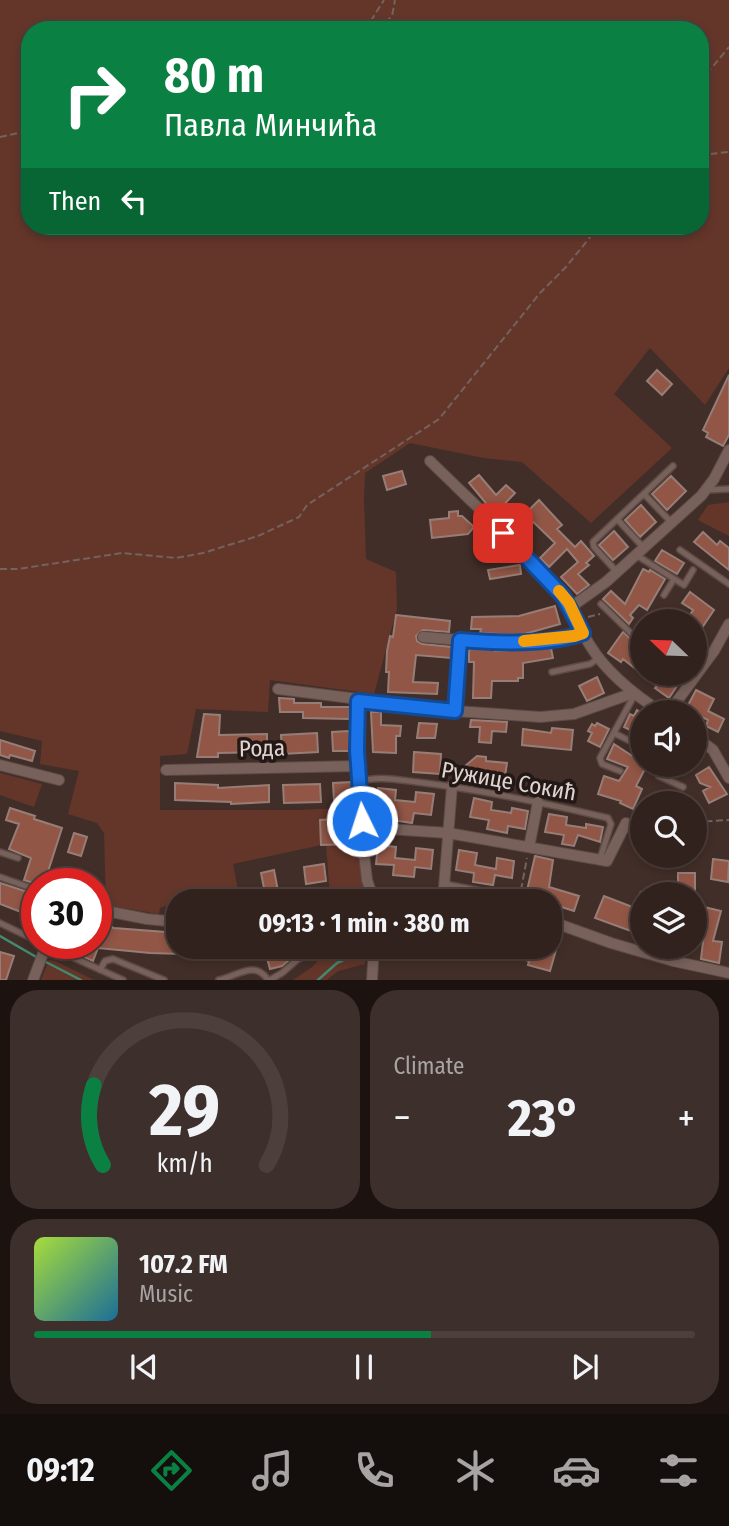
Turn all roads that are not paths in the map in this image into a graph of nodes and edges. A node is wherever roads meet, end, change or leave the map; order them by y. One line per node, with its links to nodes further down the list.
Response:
1 (729, 450): 5 (street)
2 (430, 461): 17 (street)
3 (673, 466): 6 (lane)
4 (729, 489): 5 (lane)
5 (707, 490): 8 (street)
6 (643, 494): 7 (lane); 8 (lane)
7 (617, 519): 10 (lane); 12 (lane)
8 (671, 522): 10 (street)
9 (680, 550): 14 (lane)
10 (640, 552): 12 (street); 13 (lane)
11 (693, 570): 13 (lane)
12 (617, 572): 17 (street)
13 (674, 579): 15 (lane)
14 (729, 584)
15 (664, 595)
16 (601, 604): 20 (lane)
17 (571, 607): 19 (street)
18 (729, 624): 24 (street)
19 (580, 628): 22 (street); 23 (street)
20 (630, 633)
21 (423, 637): 22 (street)
22 (460, 640): 30 (lane)
23 (599, 658): 25 (lane); 27 (street)
24 (707, 661)
25 (552, 672)
26 (278, 689): 29 (street)
27 (634, 694): 28 (street); 30 (street); 31 (lane)
28 (643, 700)
29 (358, 701): 30 (street); 35 (street)
30 (455, 711)
31 (614, 733): 32 (lane); 37 (lane)
32 (630, 741)
33 (707, 745): 39 (street)
34 (0, 765): 40 (street)
35 (358, 766): 36 (street, Рода); 41 (street)
36 (166, 770)
37 (620, 771)
38 (661, 777): 43 (lane)
39 (729, 778)
40 (59, 780)
41 (359, 782): 42 (lane, Ружице Сокић); 56 (street)
42 (452, 786): 44 (lane, Ружице Сокић); 48 (street)
43 (683, 787)
44 (538, 802): 49 (street); 52 (lane, Ружице Сокић)
45 (625, 822): 46 (lane); 52 (street)
46 (630, 824)
47 (373, 828): 48 (street)
48 (448, 833): 49 (street); 55 (street)
49 (529, 847): 52 (street)
50 (0, 852): 51 (lane)
51 (18, 859)
52 (600, 860)
53 (0, 877): 54 (lane)
54 (21, 884)
55 (445, 884): 57 (street); 58 (lane)
56 (370, 889)
57 (446, 889)
58 (471, 889)
59 (112, 912): 60 (street)
60 (166, 921)
61 (0, 923): 63 (lane)
62 (562, 925): 69 (street)
63 (21, 934)
64 (40, 959): 70 (street)
65 (75, 959): 68 (lane)
66 (300, 959): 74 (lane)
67 (373, 959): 75 (street)
68 (100, 970): 71 (lane); 72 (lane)
69 (729, 973)
70 (33, 980)
71 (122, 980)
72 (164, 980)
73 (219, 980): 74 (lane)
74 (269, 980)
75 (372, 980)

